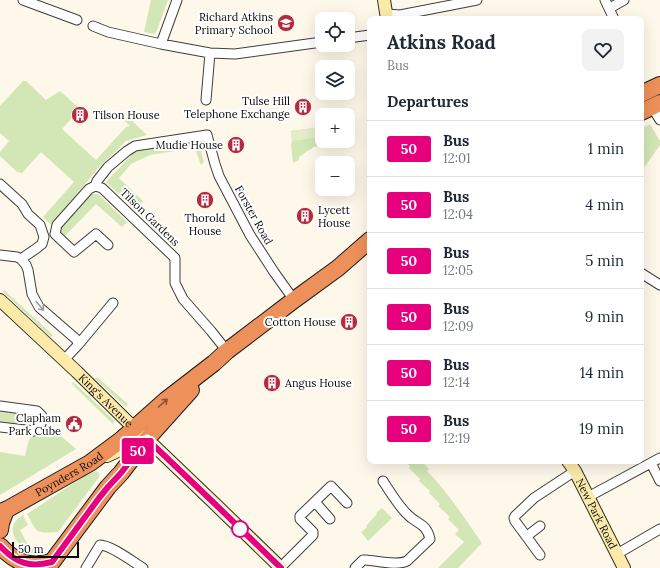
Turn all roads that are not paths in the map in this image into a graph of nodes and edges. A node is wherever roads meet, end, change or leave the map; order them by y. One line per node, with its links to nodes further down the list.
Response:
1 (23, 0): 10 (street)
2 (177, 0): 15 (street)
3 (384, 0): 7 (main road)
4 (477, 0): 8 (street)
5 (624, 0): 6 (street)
6 (607, 4): 9 (street)
7 (387, 16)
8 (394, 16)
9 (613, 16)
10 (77, 20)
11 (93, 26): 15 (street)
12 (367, 35): 13 (street)
13 (355, 37)
14 (315, 43): 16 (street)
15 (160, 44): 16 (street)
16 (210, 53): 19 (street)
17 (660, 85): 18 (highway)
18 (644, 93)
19 (206, 100)
20 (651, 107): 21 (street)
21 (660, 120)
22 (0, 184): 28 (street)
23 (95, 186): 25 (street); 33 (street, Forster Road); 36 (street, Tilson Gardens)
24 (367, 243): 29 (highway)
25 (108, 245)
26 (367, 254): 29 (highway)
27 (0, 255): 28 (street)
28 (21, 259): 35 (street, one-way to 35)
29 (338, 268): 33 (highway)
30 (644, 275): 31 (street)
31 (660, 286)
32 (0, 300): 37 (main road, King's Avenue)
33 (294, 300): 36 (highway)
34 (113, 303): 35 (street)
35 (78, 345): 37 (street)
36 (227, 351): 38 (highway)
37 (64, 360): 41 (main road, King's Avenue)
38 (214, 363): 41 (highway, Poynders Road, one-way to 38); 42 (highway)
39 (0, 406): 40 (street)
40 (0, 427)
41 (134, 428): 42 (main road, King's Avenue); 44 (highway, Poynders Road)
42 (147, 439): 44 (main road); 62 (highway); 65 (main road, King's Avenue)
43 (660, 458): 45 (street)
44 (90, 463): 52 (highway, Poynders Road)
45 (651, 463): 48 (street); 49 (street)
46 (571, 466): 49 (main road, New Park Road); 57 (street)
47 (382, 481): 66 (street)
48 (660, 481)
49 (588, 497): 59 (main road, New Park Road)
50 (315, 502): 51 (street); 53 (street); 65 (street)
51 (347, 503)
52 (3, 511): 56 (highway)
53 (330, 519)
54 (540, 526): 57 (street)
55 (660, 529): 59 (street)
56 (0, 530)
57 (527, 536): 60 (street)
58 (1, 545): 61 (highway)
59 (617, 554): 67 (main road, New Park Road)
60 (540, 555)
61 (20, 566): 62 (highway)
62 (44, 567)
63 (86, 568): 64 (street)
64 (143, 568)
65 (280, 568)
66 (355, 568)
67 (624, 568)

